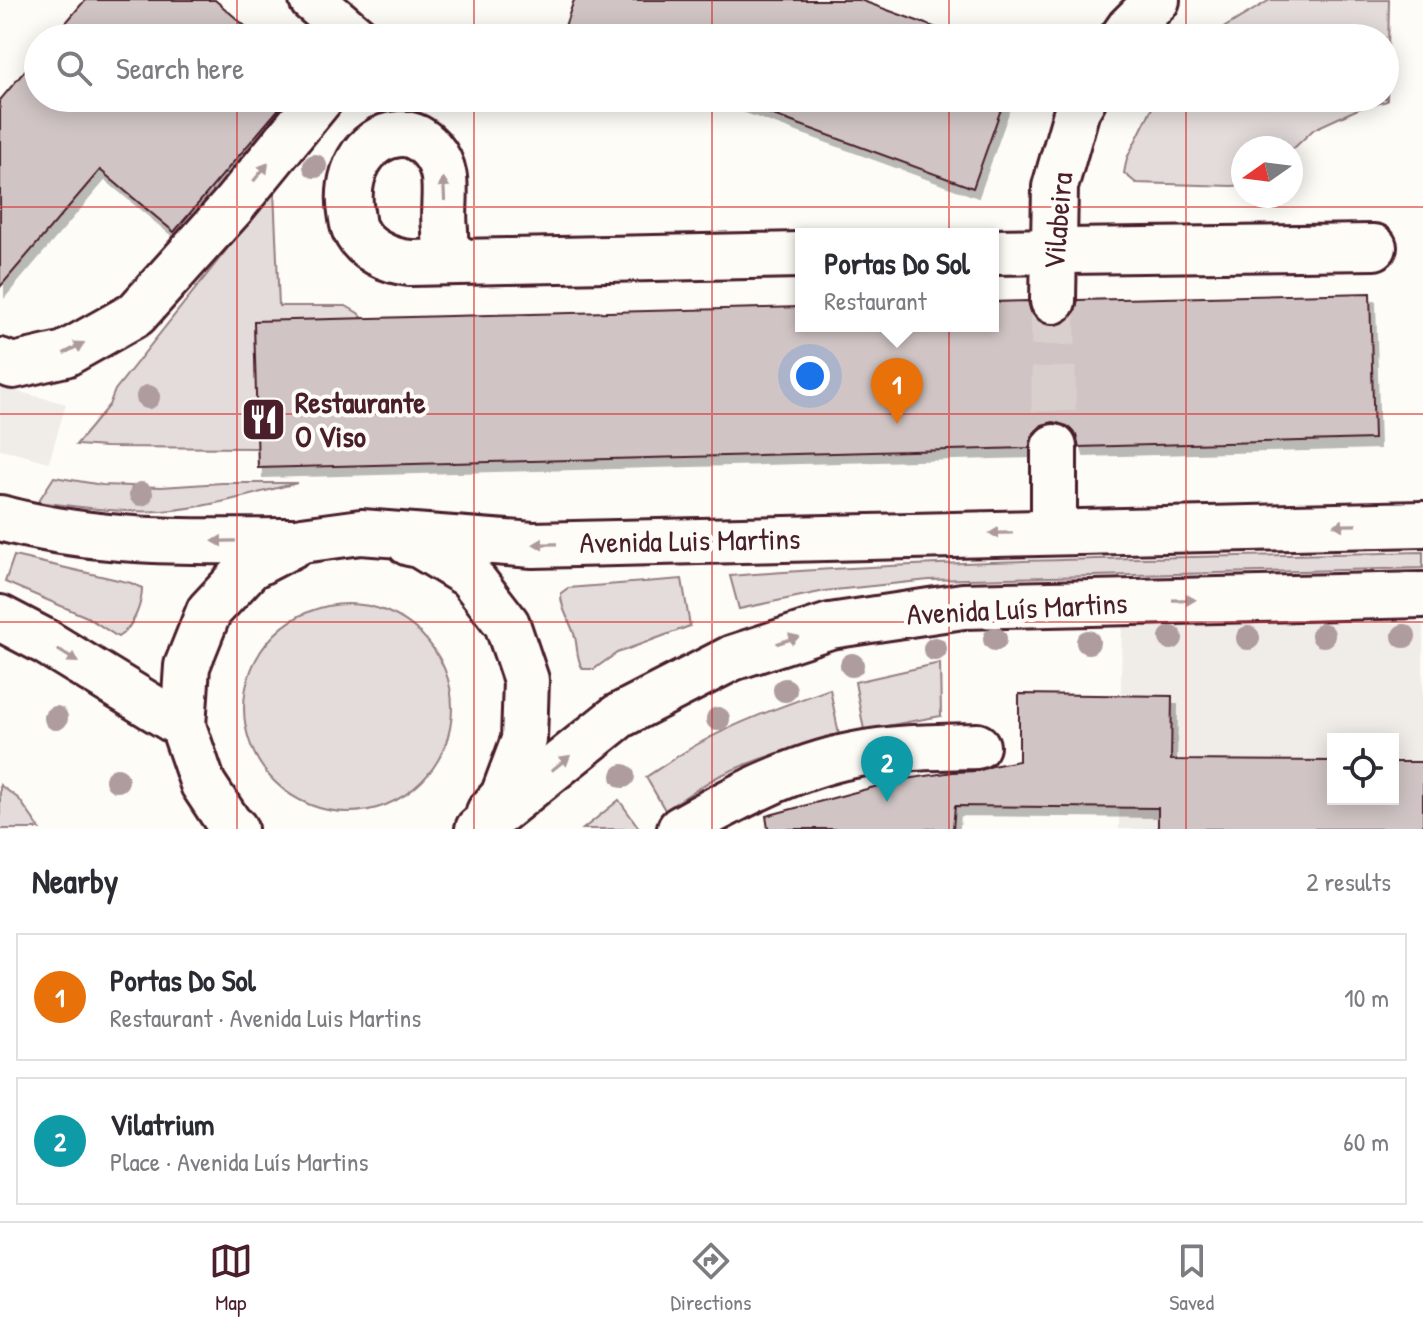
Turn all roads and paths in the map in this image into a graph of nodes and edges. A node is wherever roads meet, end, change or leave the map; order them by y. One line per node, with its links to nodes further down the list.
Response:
1 (312, 0): 3 (main road)
2 (1157, 0): 4 (main road)
3 (340, 24)
4 (1133, 24)
5 (310, 112): 13 (main road, one-way to 5)
6 (1076, 112): 8 (main road, Vilabeira)
7 (1374, 247): 8 (main road)
8 (1053, 251): 9 (main road); 12 (main road, Vilabeira)
9 (999, 252)
10 (795, 255): 11 (main road)
11 (461, 261)
12 (1053, 301)
13 (0, 361)
14 (1054, 447): 18 (main road)
15 (0, 518): 19 (main road, one-way to 15)
16 (1423, 524): 18 (main road, Avenida Luis Martins, one-way to 18)
17 (361, 532): 18 (main road, Avenida Luis Martins, one-way to 17); 19 (main road); 27 (main road)
18 (1054, 532)
19 (302, 540): 22 (main road)
20 (1423, 595): 27 (main road, Avenida Luís Martins, one-way to 20)
21 (0, 618): 22 (main road, one-way to 22)
22 (183, 726): 24 (main road)
23 (977, 746): 28 (main road)
24 (203, 784): 25 (main road); 26 (main road)
25 (212, 829)
26 (235, 829)
27 (476, 829)
28 (680, 829)

